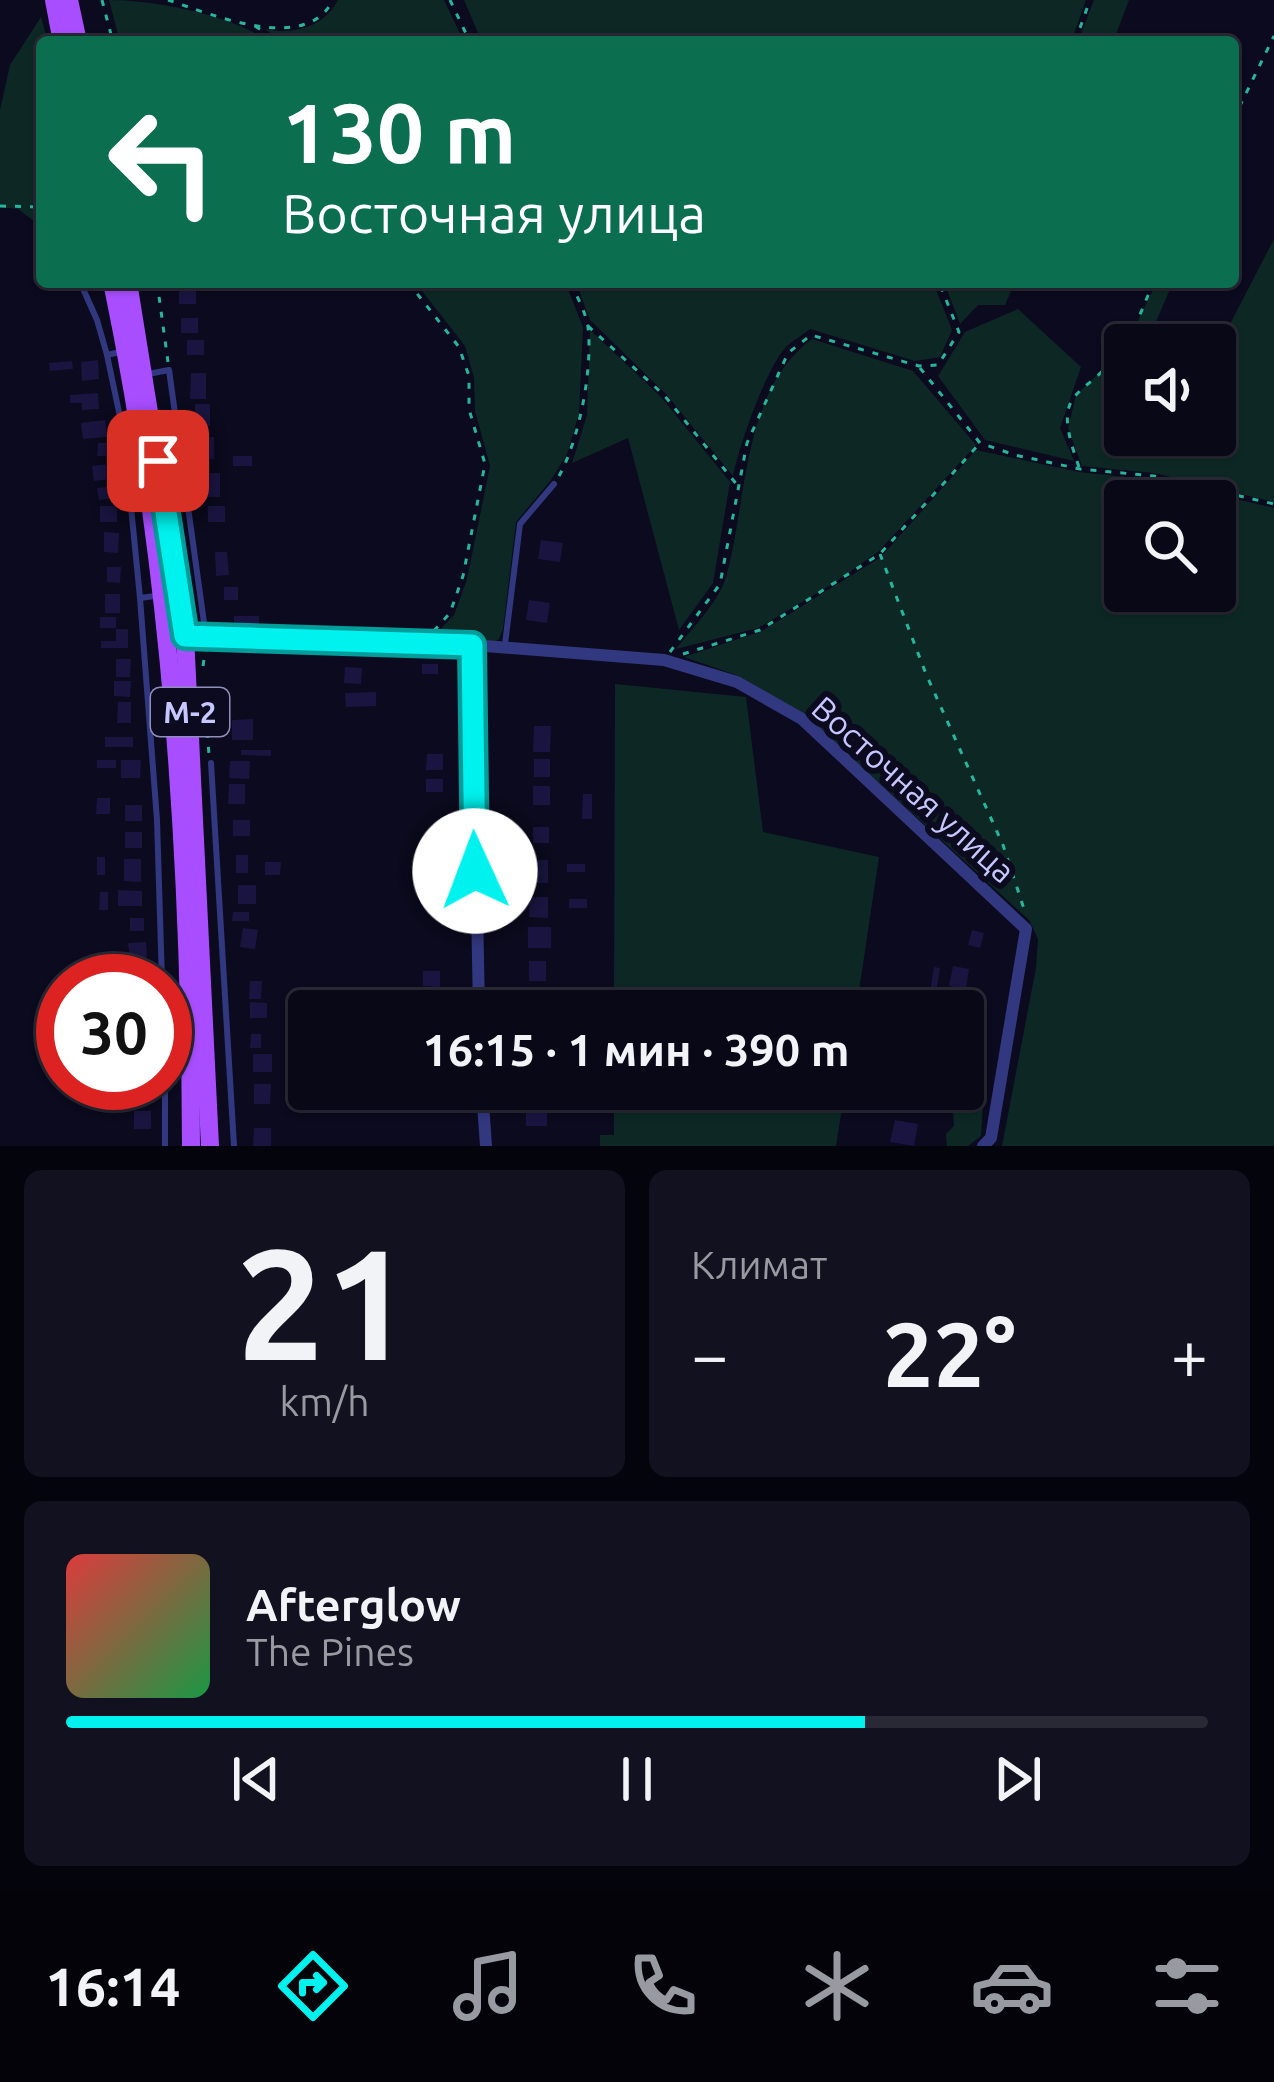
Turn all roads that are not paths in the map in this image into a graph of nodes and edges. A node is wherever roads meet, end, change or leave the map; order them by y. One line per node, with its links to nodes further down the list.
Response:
1 (54, 0): 3 (main road)
2 (69, 0): 4 (main road)
3 (61, 36)
4 (77, 36)
5 (83, 288): 8 (lane)
6 (112, 288): 8 (main road, М-2)
7 (129, 288): 9 (main road, М-2)
8 (116, 353): 11 (main road, М-2); 12 (lane)
9 (144, 374): 13 (main road, М-2); 14 (lane)
10 (554, 484): 16 (lane)
11 (161, 595): 12 (lane); 13 (main road, М-2)
12 (140, 598): 18 (lane)
13 (176, 637): 14 (street, Восточная улица); 23 (main road, М-2); 24 (main road, М-2)
14 (206, 637): 15 (street, Восточная улица)
15 (472, 645): 16 (street, Восточная улица); 19 (street)
16 (504, 648): 27 (street, Восточная улица)
17 (211, 763): 25 (lane)
18 (160, 954)
19 (479, 990)
20 (164, 1110): 22 (lane)
21 (483, 1110): 26 (street)
22 (165, 1146)
23 (191, 1146)
24 (210, 1146)
25 (234, 1146)
26 (486, 1146)
27 (983, 1146)

